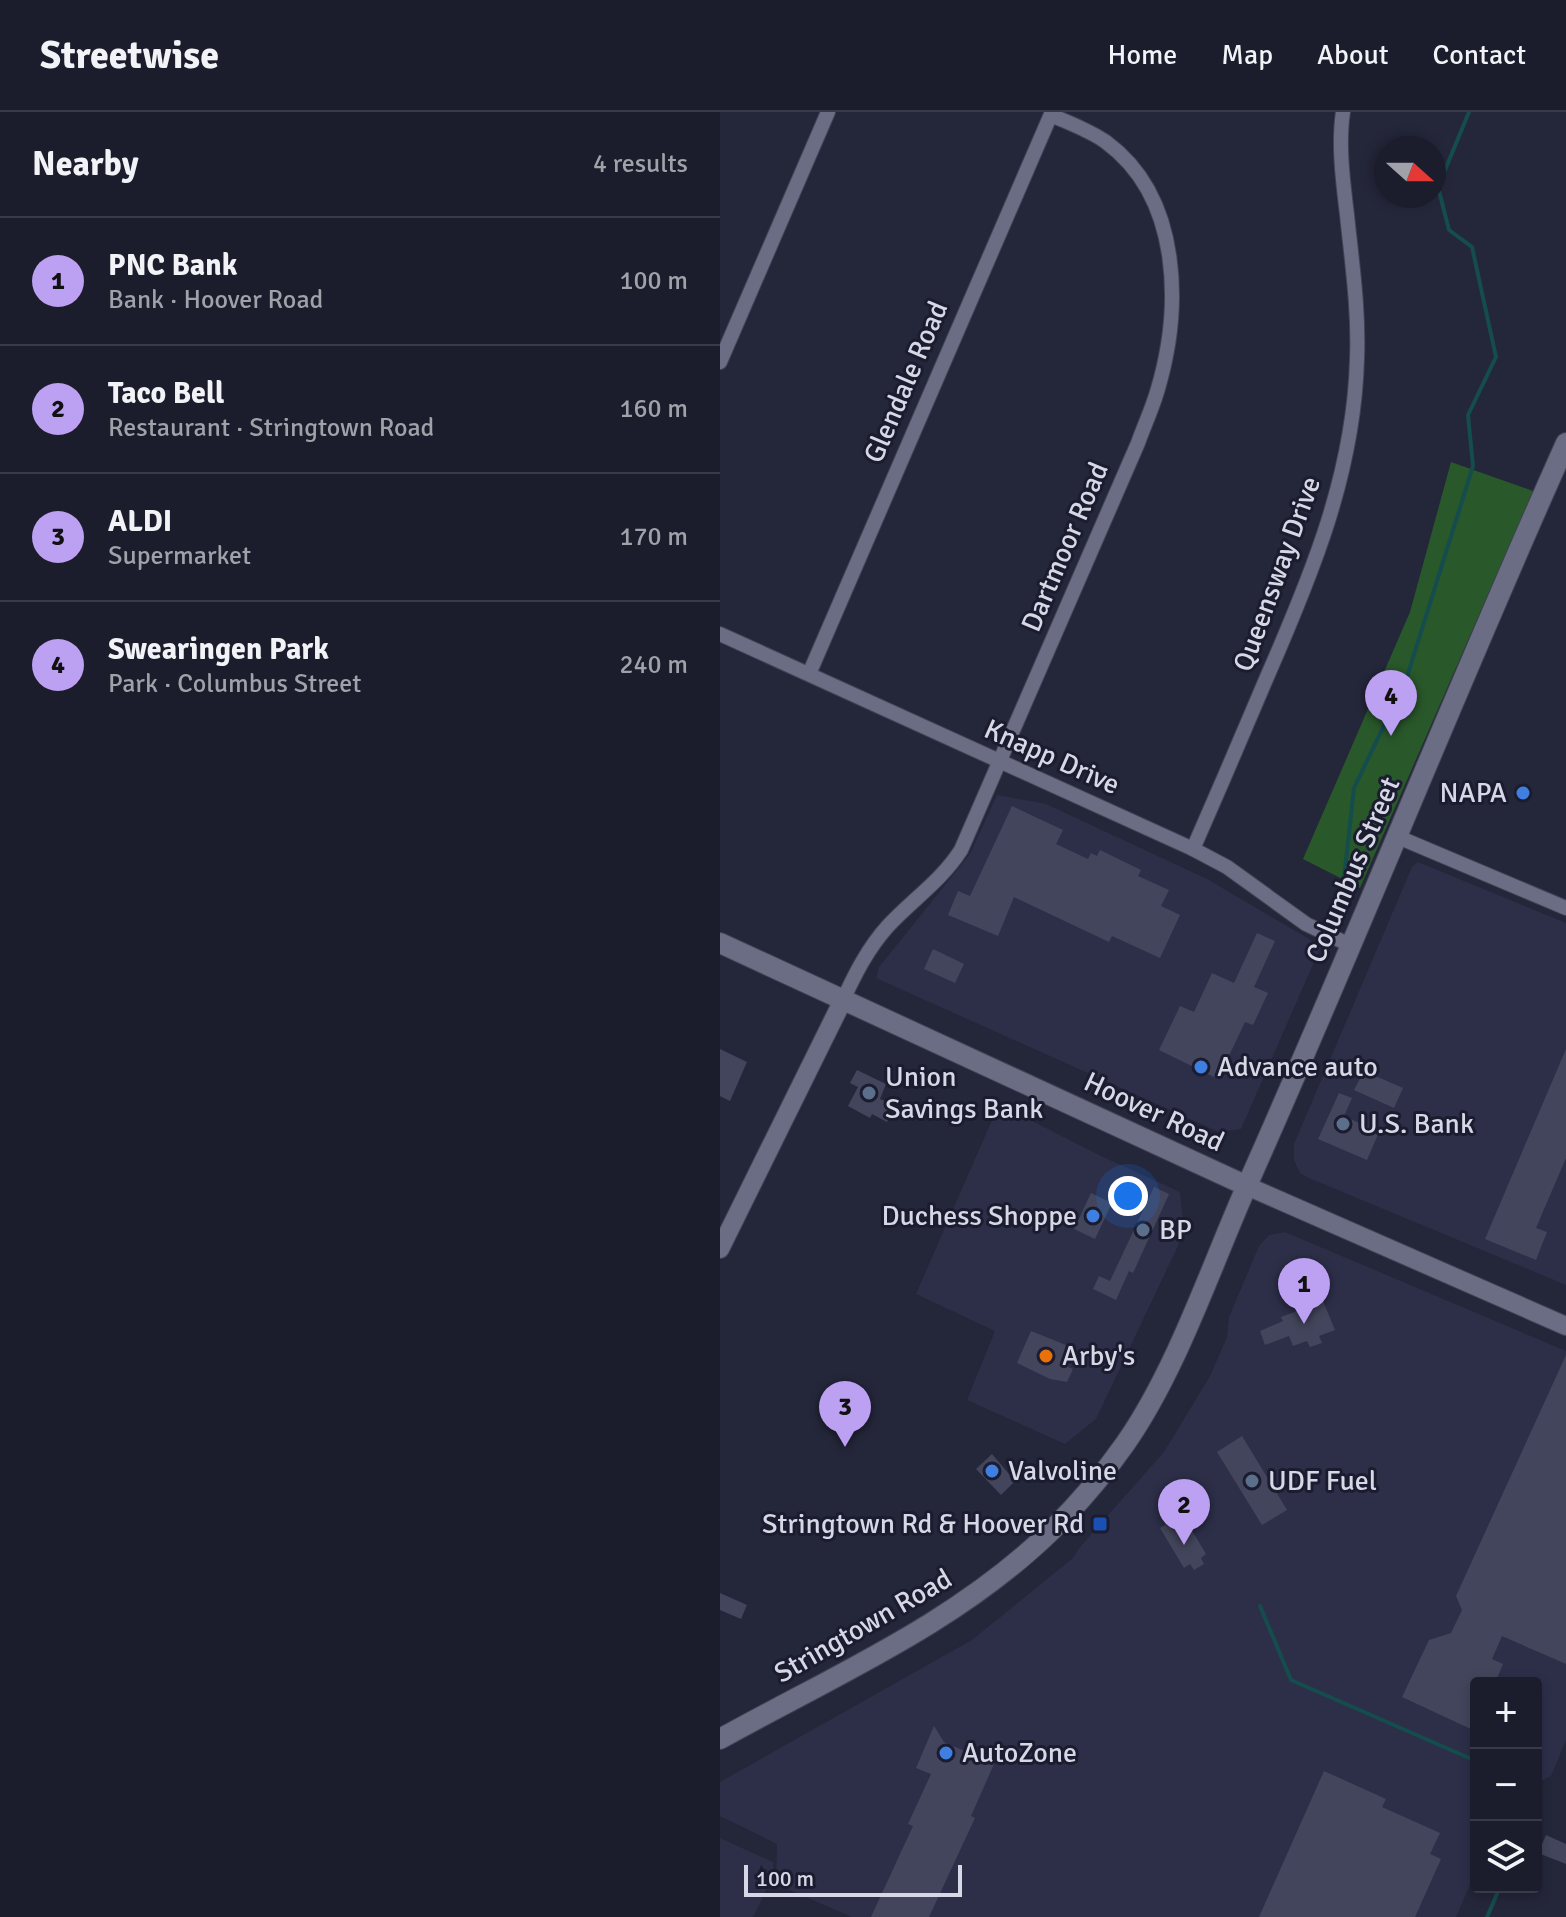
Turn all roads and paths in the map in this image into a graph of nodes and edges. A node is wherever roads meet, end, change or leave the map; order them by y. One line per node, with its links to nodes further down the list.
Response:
1 (828, 112): 4 (street)
2 (1343, 112): 10 (street, Queensway Drive)
3 (1051, 113): 7 (street, Glendale Road); 8 (street, Dartmoor Road)
4 (720, 362)
5 (1566, 443): 9 (main road, Columbus Street)
6 (720, 634): 7 (street, Knapp Drive)
7 (809, 674): 8 (street, Knapp Drive)
8 (1001, 763): 10 (street, Knapp Drive); 14 (street, Dartmoor Road)
9 (1398, 837): 11 (street); 13 (main road, Columbus Street)
10 (1193, 849): 13 (street, Knapp Drive)
11 (1566, 908)
12 (720, 943): 14 (main road, Hoover Road)
13 (1352, 946): 15 (main road, Columbus Street)
14 (843, 1000): 15 (main road, Hoover Road); 16 (street)
15 (1247, 1186): 17 (street, Hoover Road); 18 (main road, Stringtown Road)
16 (720, 1249)
17 (1566, 1326)
18 (720, 1739)

